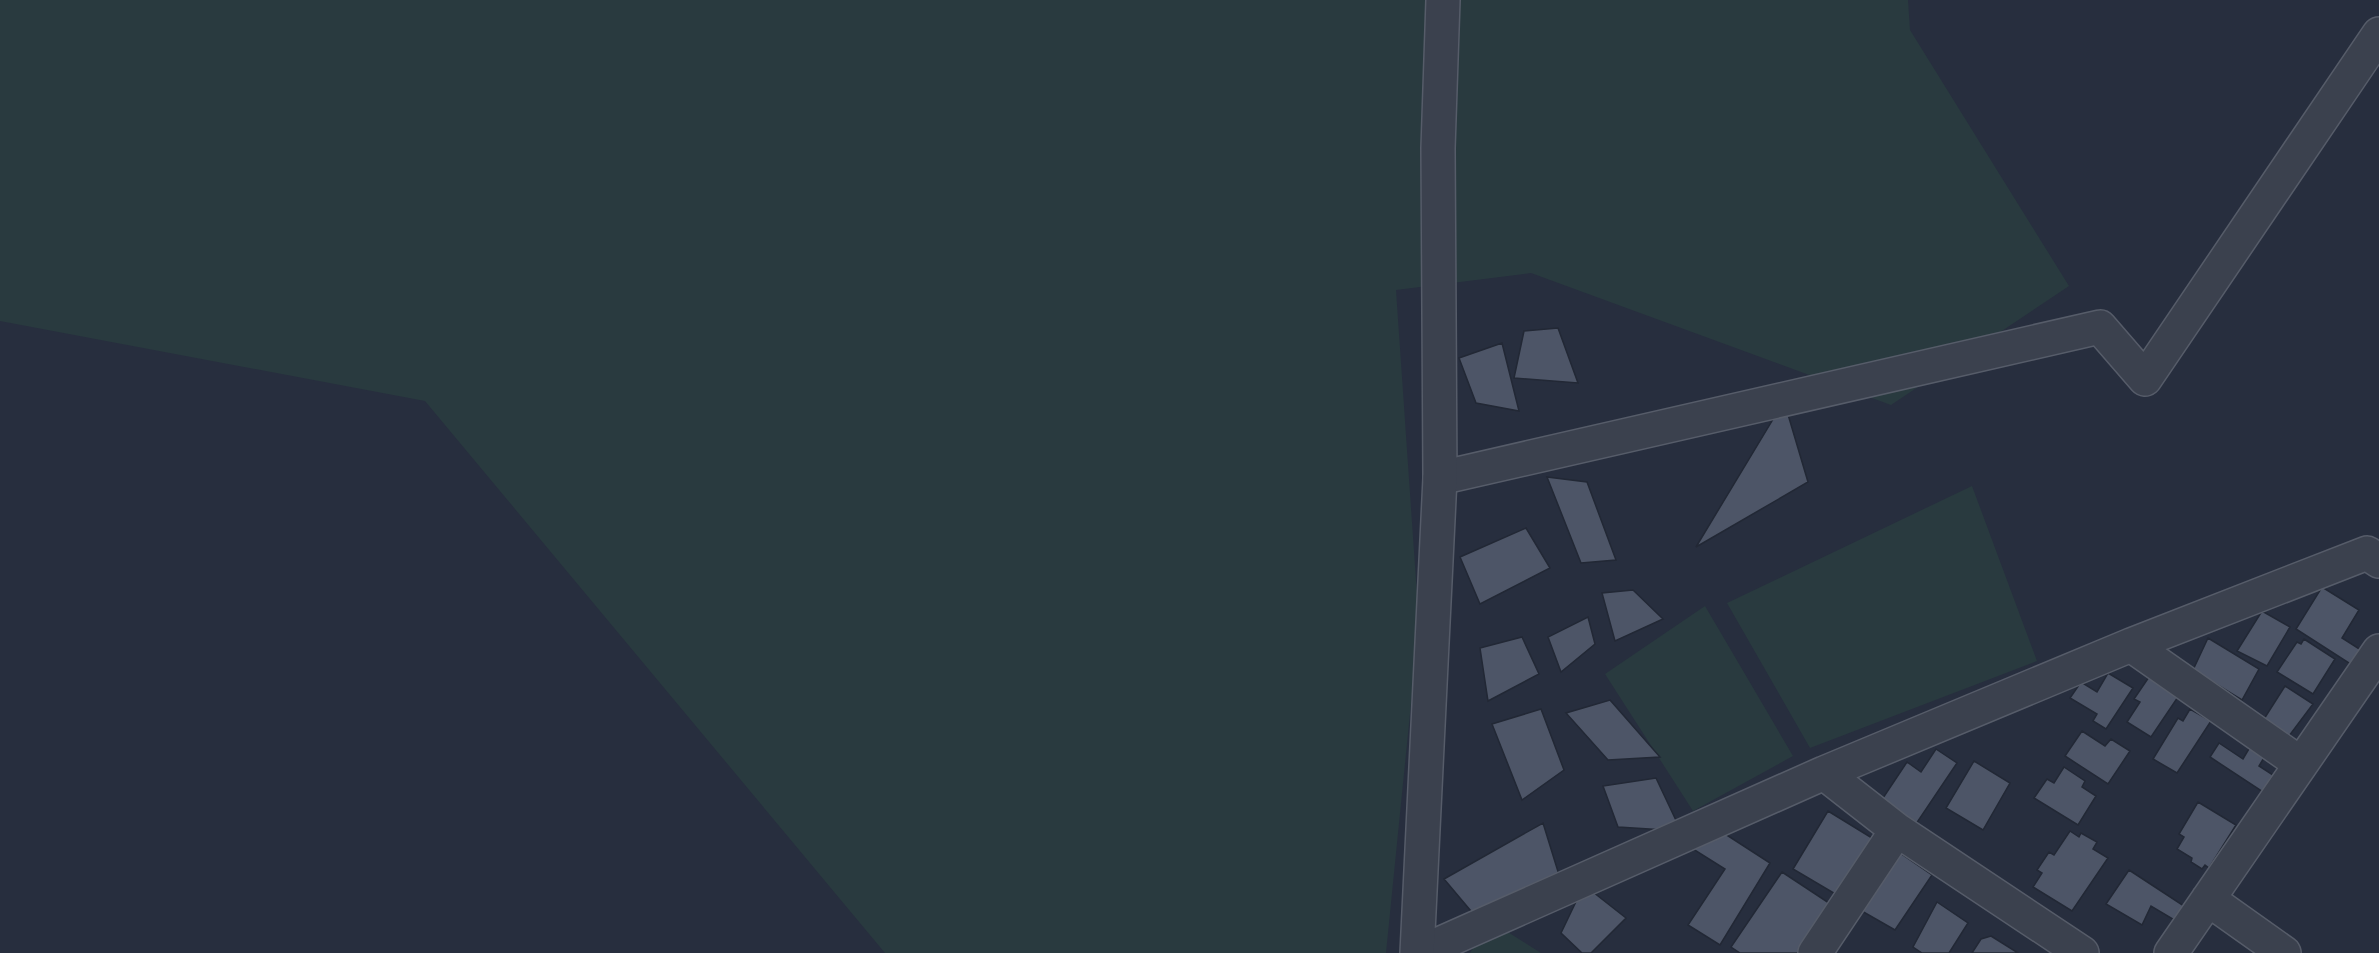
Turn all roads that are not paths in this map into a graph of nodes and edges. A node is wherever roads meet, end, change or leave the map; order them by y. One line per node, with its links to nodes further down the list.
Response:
1 (1443, 0): 3 (street)
2 (2379, 34): 3 (street)
3 (1440, 478): 11 (street)
4 (2379, 561): 5 (street)
5 (2131, 645): 7 (street); 8 (street)
6 (2379, 651): 7 (street)
7 (2301, 764): 10 (street)
8 (1824, 773): 9 (street); 11 (street)
9 (1897, 830): 12 (street); 13 (street)
10 (2208, 899): 14 (street); 15 (street)
11 (1418, 953)
12 (1815, 953)
13 (2082, 953)
14 (2171, 953)
15 (2284, 953)

